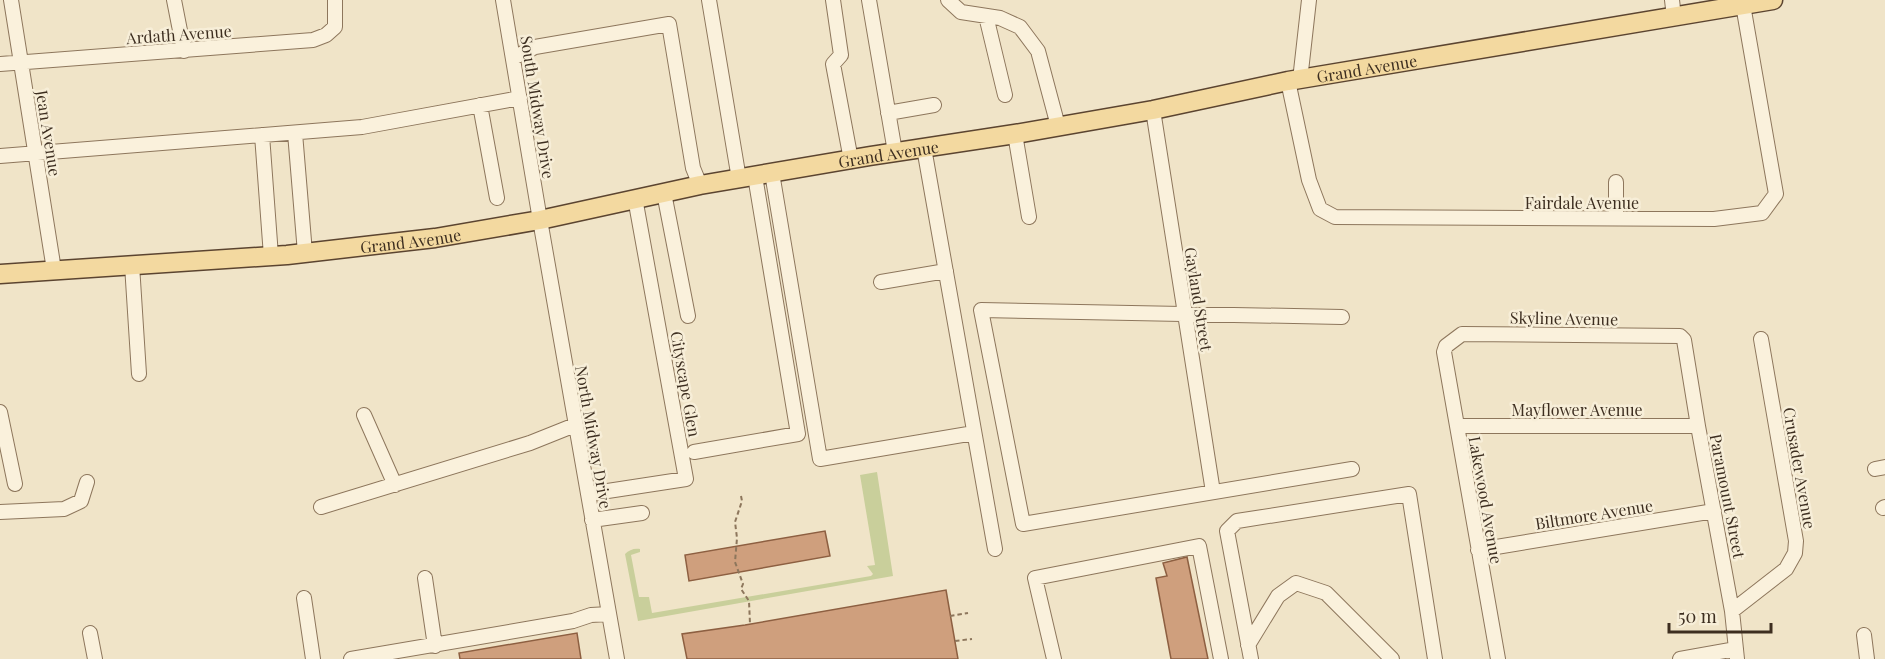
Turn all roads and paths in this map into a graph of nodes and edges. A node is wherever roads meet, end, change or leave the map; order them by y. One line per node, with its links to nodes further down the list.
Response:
1 (11, 0): 16 (street, Jean Avenue)
2 (174, 0): 14 (street)
3 (503, 0): 15 (street, South Midway Drive)
4 (709, 0): 34 (street)
5 (832, 0): 33 (street)
6 (869, 0): 24 (street)
7 (948, 0): 13 (street)
8 (1309, 0): 18 (street, Fairdale Avenue)
9 (1773, 0): 11 (main road, Grand Avenue)
10 (336, 2): 14 (street, Ardath Avenue)
11 (1743, 4): 12 (main road, Grand Avenue); 41 (street, Fairdale Avenue)
12 (1673, 8): 18 (main road, Grand Avenue)
13 (986, 16): 19 (street); 25 (street)
14 (183, 51): 16 (street, Ardath Avenue)
15 (513, 58): 20 (street, South Midway Drive); 36 (street)
16 (21, 63): 17 (street, Ardath Avenue); 31 (street, Jean Avenue)
17 (0, 64)
18 (1294, 81): 23 (main road, Grand Avenue); 41 (street, Fairdale Avenue)
19 (1005, 95)
20 (520, 98): 21 (street); 42 (street, South Midway Drive)
21 (480, 105): 26 (street); 38 (street)
22 (934, 105): 24 (street)
23 (1154, 110): 25 (main road, Grand Avenue); 50 (street, Gayland Street)
24 (888, 113): 30 (street)
25 (1058, 126): 27 (main road, Grand Avenue)
26 (295, 133): 28 (street); 43 (street)
27 (1015, 134): 29 (main road, Grand Avenue); 40 (street)
28 (262, 135): 31 (street); 44 (street)
29 (924, 148): 30 (main road, Grand Avenue); 47 (street)
30 (895, 152): 33 (main road, Grand Avenue)
31 (36, 154): 32 (street); 46 (street, Jean Avenue)
32 (0, 156)
33 (851, 160): 34 (main road, Grand Avenue)
34 (756, 176): 36 (main road, Grand Avenue); 62 (street); 63 (street)
35 (1616, 182): 41 (street)
36 (700, 185): 37 (main road, Grand Avenue)
37 (664, 193): 39 (main road, Grand Avenue); 51 (street)
38 (497, 198)
39 (635, 198): 42 (main road, Grand Avenue); 69 (street, Cityscape Glen)
40 (1029, 217)
41 (1616, 218)
42 (540, 220): 43 (main road, Grand Avenue); 59 (street, North Midway Drive)
43 (305, 253): 44 (main road, Grand Avenue)
44 (271, 256): 45 (main road, Grand Avenue)
45 (132, 265): 46 (main road, Grand Avenue); 56 (street)
46 (54, 270): 48 (main road, Grand Avenue)
47 (946, 272): 49 (street); 62 (street)
48 (0, 274)
49 (880, 282)
50 (1184, 313): 52 (street); 68 (street, Gayland Street); 68 (street)
51 (688, 316)
52 (1342, 317)
53 (1761, 339): 80 (street, Crusader Avenue)
54 (1684, 340): 55 (street, Skyline Avenue); 61 (street, Paramount Street)
55 (1446, 346): 60 (street, Lakewood Avenue)
56 (139, 374)
57 (0, 412): 66 (street)
58 (364, 415): 67 (street)
59 (576, 425): 67 (street); 69 (street, North Midway Drive)
60 (1457, 426): 61 (street, Mayflower Avenue); 77 (street, Lakewood Avenue)
61 (1698, 426): 72 (street, Paramount Street)
62 (974, 433): 76 (street)
63 (694, 452)
64 (1352, 469): 68 (street)
65 (87, 482): 73 (street)
66 (15, 484)
67 (395, 485): 71 (street)
68 (1213, 492)
69 (588, 494): 75 (street, North Midway Drive)
70 (741, 496): 84 (path)
71 (321, 507)
72 (1714, 511): 77 (street, Biltmore Avenue); 80 (street, Paramount Street)
73 (0, 512)
74 (642, 513): 75 (street)
75 (592, 520): 82 (street, North Midway Drive)
76 (995, 549)
77 (1478, 550): 101 (street, Lakewood Avenue)
78 (425, 578): 90 (street)
79 (304, 598): 93 (street)
80 (1732, 611): 91 (street, Paramount Street)
81 (968, 613): 83 (path)
82 (609, 614): 90 (street); 95 (street, North Midway Drive)
83 (950, 616)
84 (750, 624)
85 (90, 633): 92 (street)
86 (1864, 635): 103 (street)
87 (972, 639): 88 (path)
88 (954, 641)
89 (1248, 645): 98 (street); 99 (street); 100 (street)
90 (435, 646): 94 (street)
91 (1737, 654): 102 (street)
92 (95, 659)
93 (313, 659)
94 (351, 659)
95 (617, 659)
96 (1053, 659): 97 (street)
97 (1221, 659)
98 (1251, 659)
99 (1392, 659)
100 (1436, 659)
101 (1498, 659)
102 (1680, 659)
103 (1867, 659)

